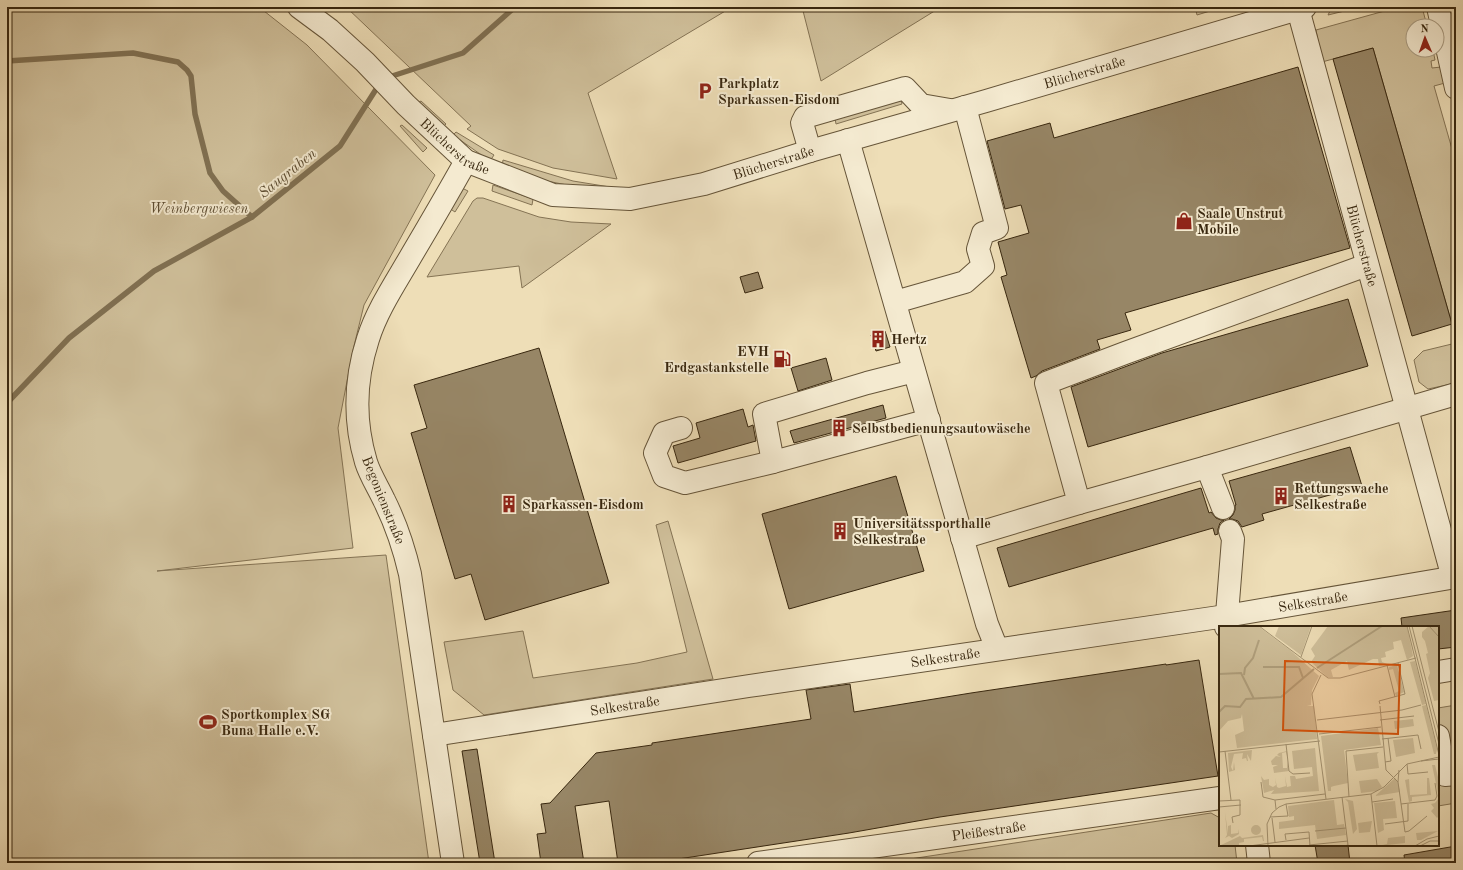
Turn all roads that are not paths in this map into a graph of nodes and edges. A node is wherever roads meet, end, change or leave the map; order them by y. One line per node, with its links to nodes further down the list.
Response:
1 (299, 7): 8 (street, Blücherstraße)
2 (1438, 7): 4 (street)
3 (1301, 8): 5 (street, Blücherstraße); 9 (street, Blücherstraße)
4 (1456, 88)
5 (959, 109): 6 (street, Blücherstraße); 7 (street); 10 (street)
6 (848, 140): 7 (street, Blücherstraße); 10 (street)
7 (810, 151): 8 (street, Blücherstraße)
8 (466, 161): 27 (street, Begonienstraße)
9 (1367, 265): 13 (street, Blücherstraße); 18 (street)
10 (894, 302): 11 (street)
11 (914, 371): 14 (street); 16 (street)
12 (1456, 394): 13 (street)
13 (1407, 409): 17 (street); 22 (street, Blücherstraße)
14 (929, 420): 16 (street); 21 (street)
15 (681, 428): 16 (street)
16 (773, 462)
17 (1207, 467): 18 (street); 19 (street)
18 (1079, 503): 21 (street)
19 (1223, 508)
20 (1230, 531): 23 (street)
21 (962, 538): 24 (street)
22 (1455, 578): 23 (street, Selkestraße)
23 (1227, 615): 24 (street, Selkestraße)
24 (997, 649): 27 (street, Selkestraße)
25 (1456, 669): 26 (street)
26 (1439, 672)
27 (434, 735): 32 (street, Begonienstraße)
28 (1439, 742): 29 (street)
29 (1456, 774)
30 (1219, 798): 33 (street, Pleißestraße)
31 (1256, 846): 34 (street)
32 (453, 863)
33 (758, 863)
34 (1259, 863)

